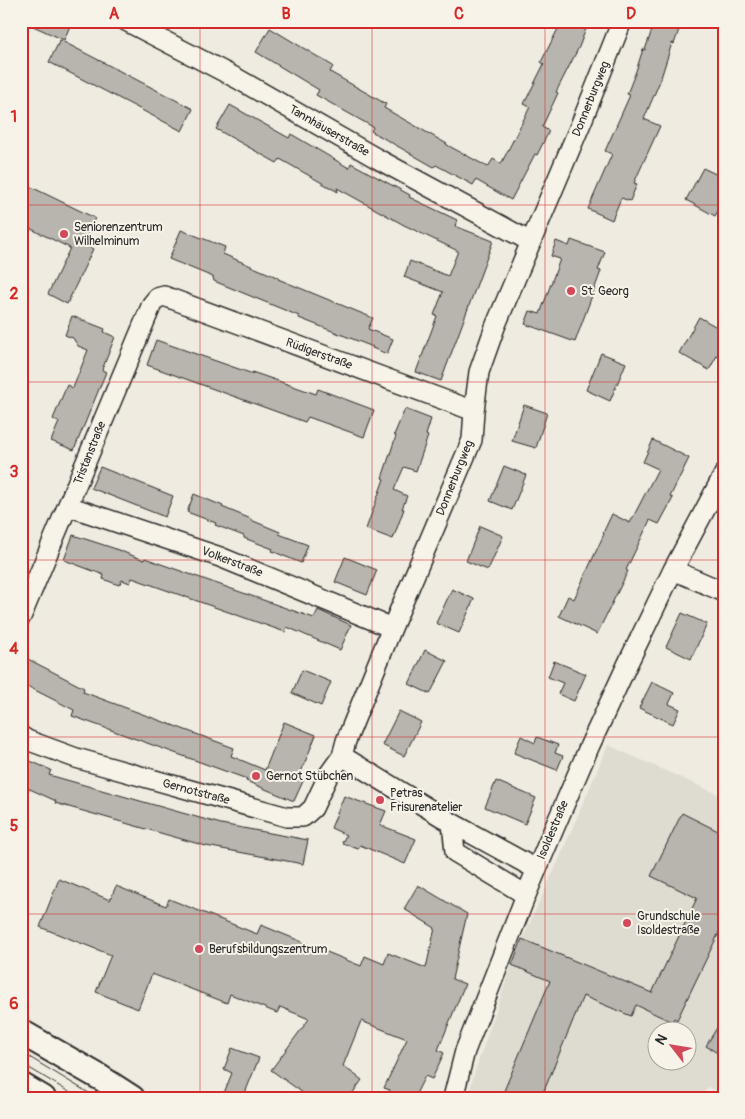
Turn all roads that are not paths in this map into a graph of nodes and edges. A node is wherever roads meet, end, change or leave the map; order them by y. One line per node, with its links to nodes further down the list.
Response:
1 (126, 21): 3 (street, Tannhäuserstraße)
2 (622, 21): 3 (street, Donnerburgweg)
3 (531, 242): 5 (street, Donnerburgweg)
4 (164, 296): 5 (street, Rüdigerstraße); 7 (street, Tristanstraße)
5 (474, 411): 11 (street, Donnerburgweg)
6 (724, 474): 8 (street, Isoldestraße)
7 (68, 506): 10 (street, Tristanstraße); 11 (street, Volkerstraße)
8 (673, 570): 9 (street); 15 (street, Isoldestraße)
9 (724, 592)
10 (21, 617)
11 (392, 628): 13 (street, Donnerburgweg)
12 (21, 736): 13 (street, Gernotstraße)
13 (342, 756): 14 (street)
14 (452, 823): 15 (street); 16 (street)
15 (536, 869): 16 (street, Isoldestraße)
16 (526, 895): 21 (street, Isoldestraße)
17 (21, 1032): 20 (main road)
18 (21, 1085): 19 (main road)
19 (43, 1098)
20 (132, 1098)
21 (453, 1098)

